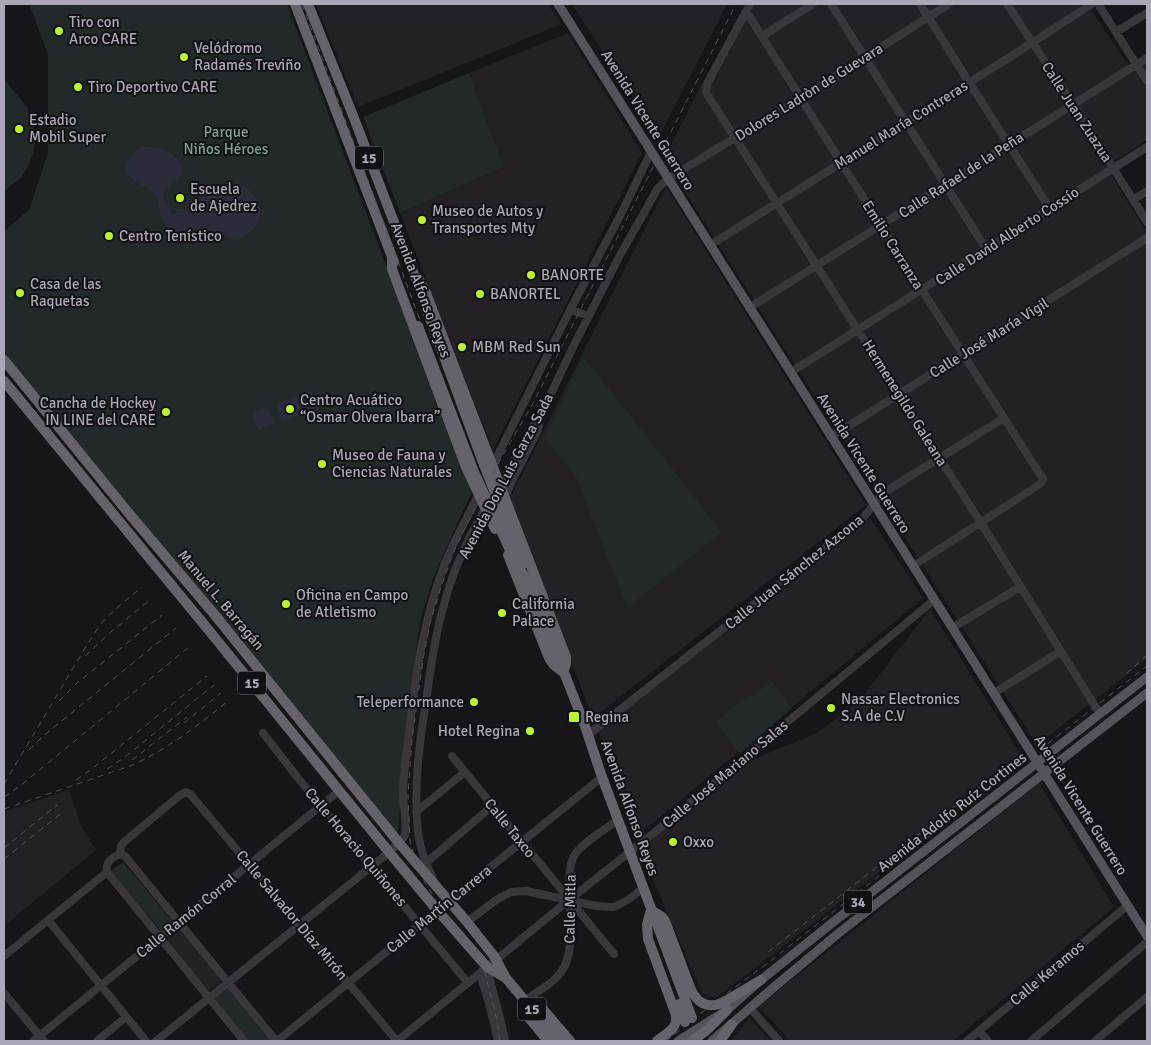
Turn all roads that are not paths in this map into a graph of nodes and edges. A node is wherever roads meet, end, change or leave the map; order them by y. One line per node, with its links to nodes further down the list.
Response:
1 (295, 4): 21 (highway, Avenida Alfonso Reyes / 15)
2 (308, 4): 16 (highway, Avenida Alfonso Reyes / 15)
3 (558, 4): 30 (main road, Avenida Vicente Guerrero)
4 (813, 4): 15 (street)
5 (831, 4): 18 (street)
6 (920, 4): 13 (street)
7 (949, 4): 13 (street, Dolores Ladròn de Guevara)
8 (1007, 4): 17 (street, Calle Juan Zuazua)
9 (1092, 4): 17 (street, Manuel María Contreras)
10 (1098, 4): 14 (street)
11 (748, 8): 15 (street, Emilio Carranza); 27 (street, Hermenegildo Galeana)
12 (1147, 13): 14 (street)
13 (928, 17): 18 (street, Dolores Ladròn de Guevara); 23 (street)
14 (1116, 32): 20 (street)
15 (762, 36): 24 (street, Emilio Carranza)
16 (323, 42): 21 (highway); 46 (highway, Avenida Alfonso Reyes / 15)
17 (1032, 42): 23 (street, Manuel María Contreras); 25 (street, Calle Juan Zuazua)
18 (864, 58): 24 (street, Dolores Ladròn de Guevara); 26 (street)
19 (1147, 58): 20 (street, Calle Rafael de la Peña)
20 (1137, 64): 22 (street); 25 (street, Calle Rafael de la Peña)
21 (319, 65): 44 (highway, Avenida Alfonso Reyes / 15)
22 (1147, 81)
23 (969, 82): 26 (street, Manuel María Contreras); 28 (street)
24 (801, 98): 27 (street, Dolores Ladròn de Guevara); 31 (street, Emilio Carranza)
25 (1073, 104): 28 (street, Calle Rafael de la Peña); 32 (street, Calle Juan Zuazua)
26 (905, 122): 31 (street, Manuel María Contreras); 34 (street)
27 (735, 138): 33 (street, Dolores Ladròn de Guevara); 37 (street, Hermenegildo Galeana)
28 (1009, 144): 34 (street, Calle Rafael de la Peña); 38 (street)
29 (1147, 147): 32 (street, Calle David Alberto Cossío)
30 (651, 152): 33 (main road, Avenida Vicente Guerrero); 49 (street, Avenida Don Luis Garza Sada)
31 (842, 163): 37 (street, Manuel María Contreras); 40 (street, Emilio Carranza)
32 (1113, 168): 36 (street, Calle Juan Zuazua); 38 (street, Calle David Alberto Cossío)
33 (668, 179): 42 (main road, Avenida Vicente Guerrero); 50 (street, Avenida Don Luis Garza Sada)
34 (945, 185): 40 (street, Calle Rafael de la Peña); 43 (street)
35 (1147, 191): 36 (street)
36 (1133, 200): 39 (street, Calle Juan Zuazua)
37 (777, 204): 42 (street, Manuel María Contreras); 45 (street, Hermenegildo Galeana)
38 (1050, 208): 43 (street, Calle David Alberto Cossío)
39 (1147, 222)
40 (881, 226): 45 (street, Calle Rafael de la Peña); 47 (street, Emilio Carranza)
41 (1147, 238): 52 (street, Calle José María Vigil)
42 (710, 246): 48 (main road, Avenida Vicente Guerrero)
43 (986, 249): 47 (street, Calle David Alberto Cossío)
44 (392, 257): 63 (highway); 71 (highway, Avenida Alfonso Reyes / 15, bridge)
45 (817, 266): 48 (street, Calle Rafael de la Peña); 51 (street, Hermenegildo Galeana)
46 (414, 276): 61 (highway); 71 (highway, Avenida Alfonso Reyes / 15, bridge)
47 (922, 290): 51 (street, Calle David Alberto Cossío); 52 (street, Emilio Carranza)
48 (750, 308): 54 (main road, Avenida Vicente Guerrero)
49 (570, 310): 50 (street); 61 (street, Avenida Don Luis Garza Sada)
50 (589, 316): 58 (street, Avenida Don Luis Garza Sada)
51 (858, 330): 54 (street, Calle David Alberto Cossío); 56 (street, Hermenegildo Galeana)
52 (963, 354): 56 (street, Calle José María Vigil); 57 (street, Emilio Carranza)
53 (4, 360): 79 (highway, Manuel L. Barragán / 15)
54 (790, 372): 59 (main road, Avenida Vicente Guerrero)
55 (4, 381): 75 (highway, Manuel L. Barragán / 15)
56 (899, 394): 59 (street, Calle José María Vigil); 60 (street, Hermenegildo Galeana)
57 (1004, 418): 60 (street, Calle Juan Sánchez Azcona); 67 (street, Emilio Carranza)
58 (537, 419): 62 (street, Avenida Don Luis Garza Sada); 64 (street)
59 (831, 436): 65 (main road, Avenida Vicente Guerrero)
60 (940, 458): 65 (street, Calle Juan Sánchez Azcona); 67 (street, Hermenegildo Galeana)
61 (492, 466): 62 (highway); 63 (street, Avenida Don Luis Garza Sada)
62 (500, 486): 63 (highway); 64 (highway); 66 (street, Avenida Don Luis Garza Sada)
63 (478, 495): 66 (highway); 95 (street, Avenida Don Luis Garza Sada)
64 (506, 503): 66 (highway); 68 (highway)
65 (875, 505): 70 (main road, Avenida Vicente Guerrero); 84 (street, Calle Juan Sánchez Azcona)
66 (485, 509): 69 (highway); 93 (street, Avenida Don Luis Garza Sada)
67 (981, 523): 70 (street); 72 (street, Hermenegildo Galeana)
68 (514, 526): 69 (highway); 77 (highway)
69 (502, 543): 77 (highway)
70 (913, 566): 73 (main road, Avenida Vicente Guerrero)
71 (528, 582): 77 (highway, Avenida Alfonso Reyes / 15, bridge)
72 (1020, 587): 74 (street); 76 (street, Hermenegildo Galeana)
73 (934, 600): 74 (main road, Avenida Vicente Guerrero); 99 (street, Calle José Mariano Salas)
74 (952, 628): 80 (main road, Avenida Vicente Guerrero)
75 (211, 633): 79 (highway); 90 (highway, Manuel L. Barragán / 15)
76 (1061, 651): 80 (street); 82 (street, Hermenegildo Galeana)
77 (563, 672): 84 (highway, Avenida Alfonso Reyes / 15)
78 (1147, 677): 82 (main road, Avenida Adolfo Ruíz Cortines / 34)
79 (276, 692): 95 (highway, Manuel L. Barragán / 15)
80 (994, 693): 86 (main road, Avenida Vicente Guerrero)
81 (1147, 693): 88 (main road, Avenida Adolfo Ruíz Cortines / 34)
82 (1100, 714): 86 (main road, Avenida Adolfo Ruíz Cortines / 34)
83 (263, 734): 91 (street, Calle Horacio Quiñones)
84 (588, 735): 89 (highway, Avenida Alfonso Reyes / 15)
85 (452, 756): 87 (street, Calle Taxco)
86 (1037, 763): 88 (main road, Avenida Vicente Guerrero); 124 (main road, Avenida Adolfo Ruíz Cortines / 34)
87 (465, 772): 92 (street, Calle Taxco); 93 (street)
88 (1044, 773): 108 (main road, Avenida Vicente Guerrero); 133 (main road, Avenida Adolfo Ruíz Cortines / 34)
89 (602, 778): 94 (highway, Avenida Alfonso Reyes / 15); 96 (street, Calle Martín Carrera)
90 (339, 791): 91 (street, Calle Ramón Corral); 98 (highway, Manuel L. Barragán / 15)
91 (322, 805): 101 (street, Calle Ramón Corral); 102 (street, Calle Horacio Quiñones)
92 (492, 806): 96 (street, Calle Taxco); 100 (street)
93 (416, 812): 100 (street, Avenida Don Luis Garza Sada)
94 (618, 820): 99 (highway, Avenida Alfonso Reyes / 15); 107 (street, Calle Mitla)
95 (399, 842): 98 (street); 104 (highway, Manuel L. Barragán / 15)
96 (522, 842): 106 (street, Calle Martín Carrera); 107 (street, Calle Taxco)
97 (122, 852): 101 (street, Calle Salvador Díaz Mirón); 103 (street); 112 (street)
98 (389, 852): 102 (street); 109 (highway, Manuel L. Barragán / 15)
99 (630, 852): 105 (highway, Avenida Alfonso Reyes / 15); 107 (street, Calle José Mariano Salas)
100 (426, 863): 104 (street, Avenida Don Luis Garza Sada)
101 (250, 864): 112 (street, Calle Ramón Corral); 115 (street, Calle Salvador Díaz Mirón)
102 (372, 866): 114 (street, Calle Horacio Quiñones); 115 (street)
103 (107, 872): 111 (street); 117 (street)
104 (436, 885): 106 (highway, Manuel L. Barragán / 15)
105 (643, 888): 107 (street); 110 (highway, Avenida Alfonso Reyes / 15)
106 (449, 900): 109 (street, Calle Martín Carrera); 113 (highway, Manuel L. Barragán / 15)
107 (570, 900): 113 (street); 119 (street, Calle Taxco); 121 (street, Calle José Mariano Salas); 132 (street, Calle Mitla)
108 (1128, 905): 116 (main road, Avenida Vicente Guerrero); 138 (street, Calle Keramos)
109 (437, 910): 114 (street, Calle Martín Carrera); 122 (highway, Manuel L. Barragán / 15)
110 (651, 910): 124 (highway); 136 (highway, Avenida Alfonso Reyes / 15); 151 (highway)
111 (48, 920): 120 (street); 128 (street)
112 (179, 922): 117 (street, Calle Ramón Corral); 125 (street)
113 (467, 922): 121 (highway, Manuel L. Barragán / 15)
114 (420, 924): 126 (street, Calle Martín Carrera); 127 (street, Calle Horacio Quiñones)
115 (299, 925): 125 (street); 126 (street, Calle Salvador Díaz Mirón)
116 (1147, 936)
117 (161, 937): 128 (street, Calle Ramón Corral); 130 (street)
118 (1147, 942): 159 (street)
119 (614, 954)
120 (4, 956)
121 (496, 960): 122 (street, Calle José Mariano Salas); 123 (highway, Manuel L. Barragán / 15)
122 (483, 970): 123 (highway, Manuel L. Barragán / 15); 127 (street, Calle José Mariano Salas); 146 (street); 147 (street)
123 (506, 978): 132 (highway, Manuel L. Barragán / 15)
124 (762, 980): 134 (main road, Avenida Adolfo Ruíz Cortines / 34)
125 (228, 982): 130 (street); 144 (street)
126 (348, 983): 144 (street, Calle Martín Carrera); 145 (street, Calle Salvador Díaz Mirón)
127 (468, 983): 145 (street, Calle José Mariano Salas)
128 (100, 986): 135 (street); 139 (street, Calle Ramón Corral)
129 (4, 993): 139 (street)
130 (210, 997): 142 (street); 143 (street)
131 (1147, 997): 160 (street)
132 (525, 1001): 148 (highway); 149 (highway, Manuel L. Barragán / 15); 150 (highway)
133 (750, 1008): 137 (main road, Avenida Adolfo Ruíz Cortines / 34); 156 (street)
134 (727, 1010): 152 (main road, Avenida Adolfo Ruíz Cortines / 34); 153 (highway)
135 (126, 1018): 140 (street); 141 (street)
136 (689, 1020)
137 (732, 1024): 154 (main road, Avenida Adolfo Ruíz Cortines / 34); 155 (highway)
138 (979, 1031): 157 (street, Calle Keramos); 158 (street)
139 (39, 1040)
140 (97, 1041)
141 (146, 1041)
142 (156, 1041)
143 (244, 1041)
144 (276, 1041)
145 (397, 1041)
146 (498, 1041)
147 (505, 1041)
148 (548, 1041)
149 (558, 1041)
150 (570, 1041)
151 (657, 1041)
152 (678, 1041)
153 (692, 1041)
154 (712, 1041)
155 (720, 1041)
156 (779, 1041)
157 (967, 1041)
158 (988, 1041)
159 (1032, 1041)
160 (1095, 1041)

